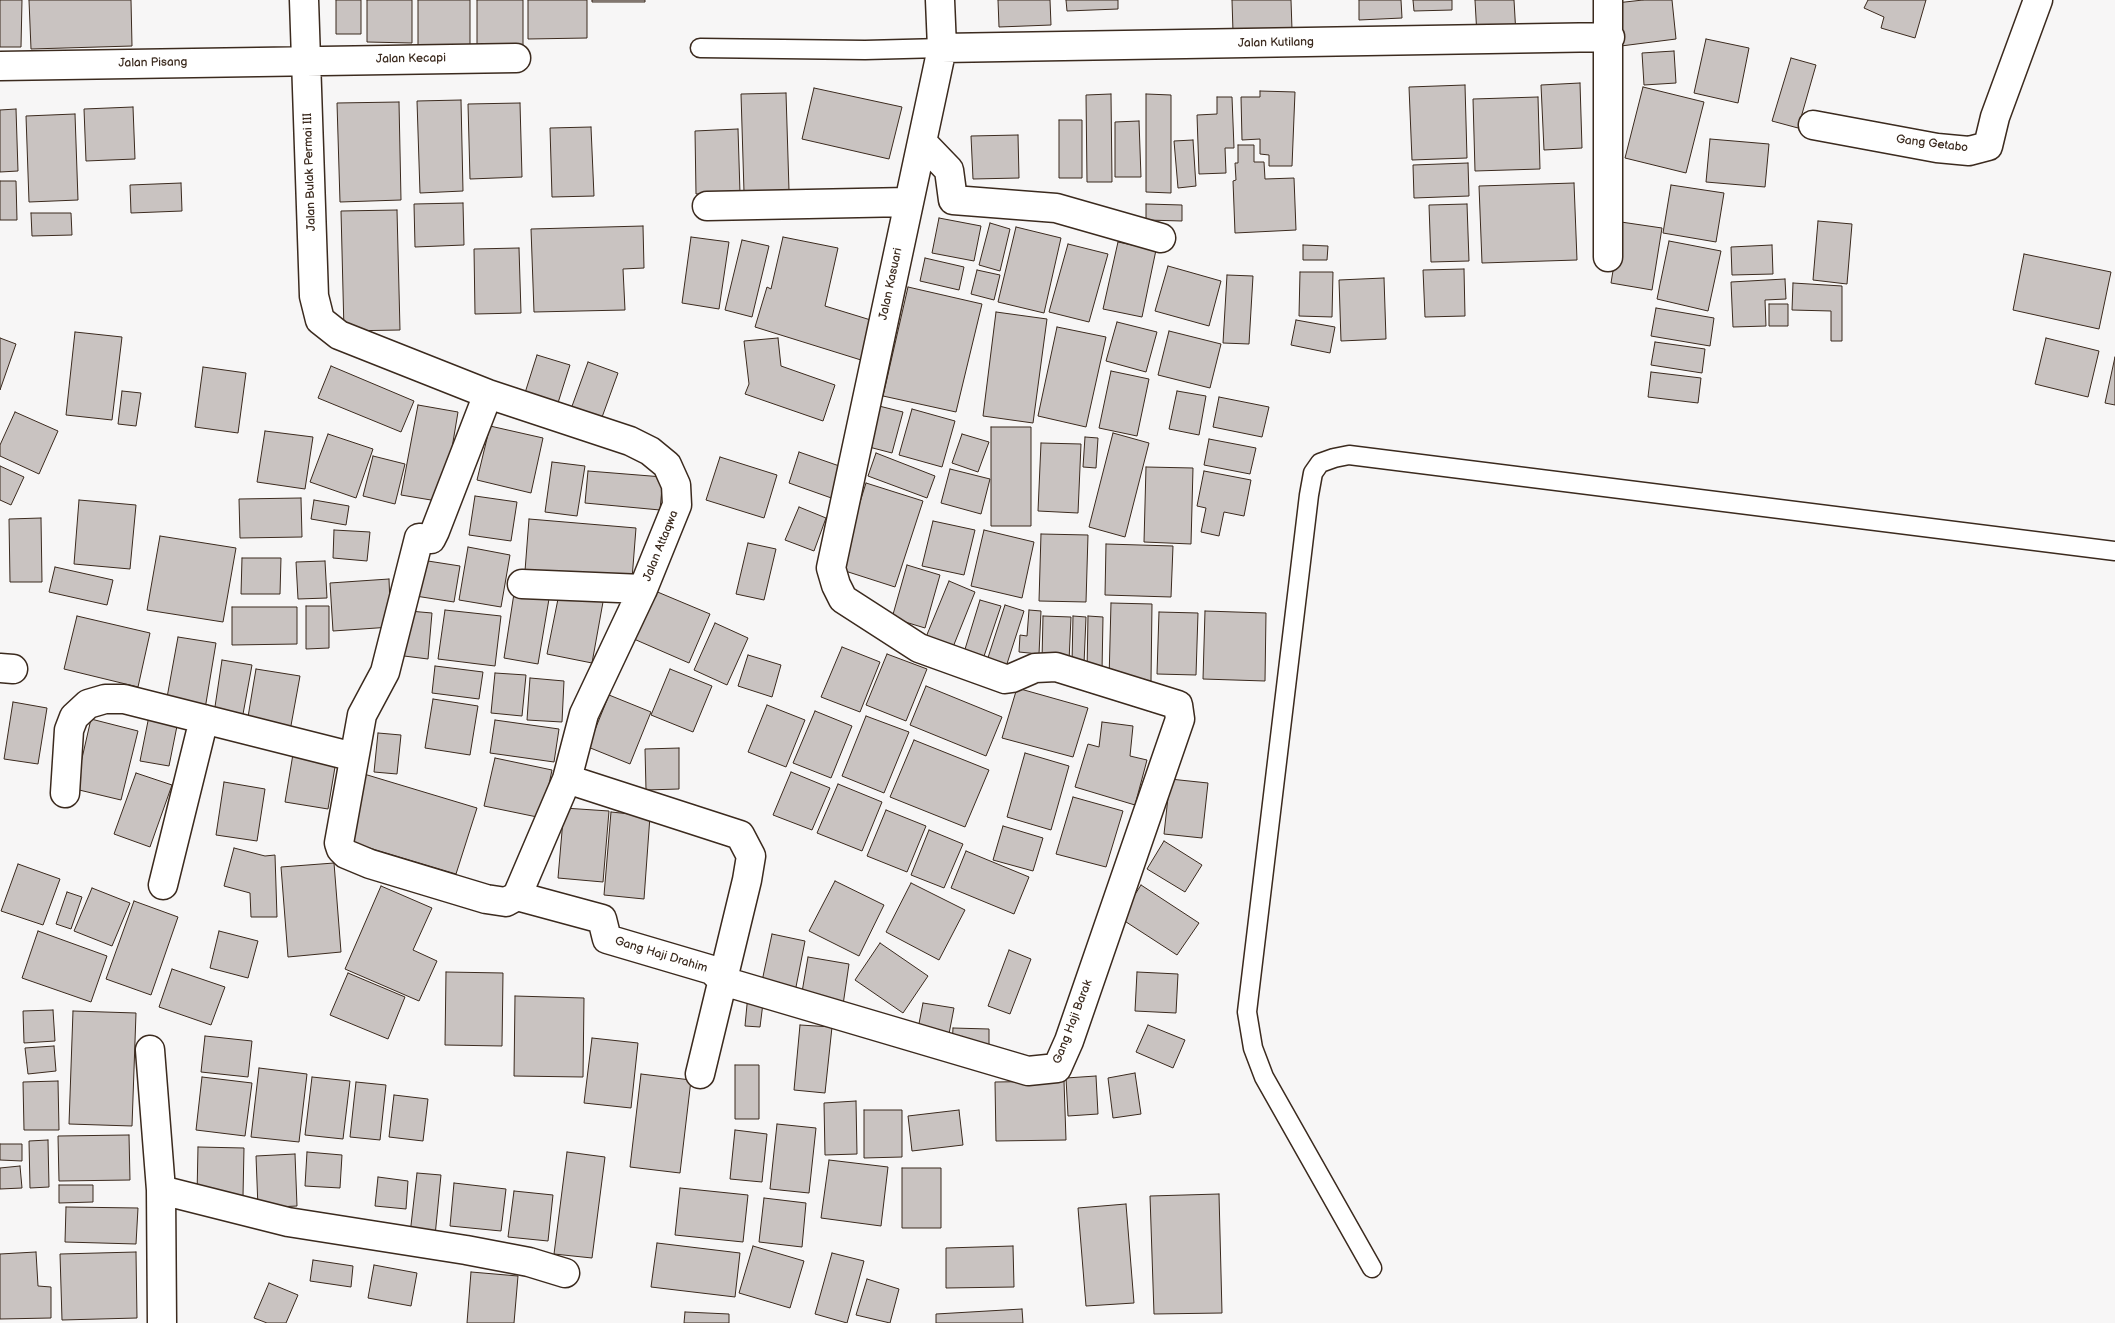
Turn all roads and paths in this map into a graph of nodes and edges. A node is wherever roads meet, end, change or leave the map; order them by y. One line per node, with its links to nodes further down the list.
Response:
1 (304, 0): 9 (street, Jalan Bulak Permai III)
2 (940, 0): 7 (street, Jalan Kasuari)
3 (1608, 0): 5 (street)
4 (2038, 0): 11 (street, Gang Getabo)
5 (1610, 37): 7 (street, Jalan Kutilang); 16 (street)
6 (700, 48): 7 (lane)
7 (942, 48): 12 (street, Jalan Kasuari)
8 (516, 58): 9 (street, Jalan Kecapi)
9 (306, 61): 10 (street, Jalan Pisang); 17 (street, Jalan Bulak Permai III)
10 (0, 66)
11 (1813, 125)
12 (923, 143): 13 (street, Jalan Kasuari); 15 (street)
13 (908, 202): 14 (street); 22 (street, Jalan Kasuari)
14 (707, 206)
15 (1160, 238)
16 (1608, 257)
17 (339, 335): 18 (street, Jalan Attaqwa)
18 (488, 394): 21 (street, Jalan Attaqwa); 24 (street)
19 (2115, 551): 33 (lane)
20 (522, 584): 21 (street)
21 (643, 589): 25 (street, Jalan Attaqwa)
22 (1178, 705): 29 (street, Gang Haji Barak)
23 (204, 718): 24 (street); 26 (street); 27 (street)
24 (354, 757): 28 (street)
25 (567, 780): 28 (street, Jalan Attaqwa); 29 (street)
26 (65, 793)
27 (163, 885)
28 (517, 896): 29 (street, Gang Haji Drahim)
29 (723, 981): 31 (street, Gang Haji Drahim)
30 (150, 1050): 32 (street)
31 (700, 1074)
32 (161, 1190): 34 (street); 35 (street)
33 (1372, 1268)
34 (565, 1273)
35 (162, 1323)

